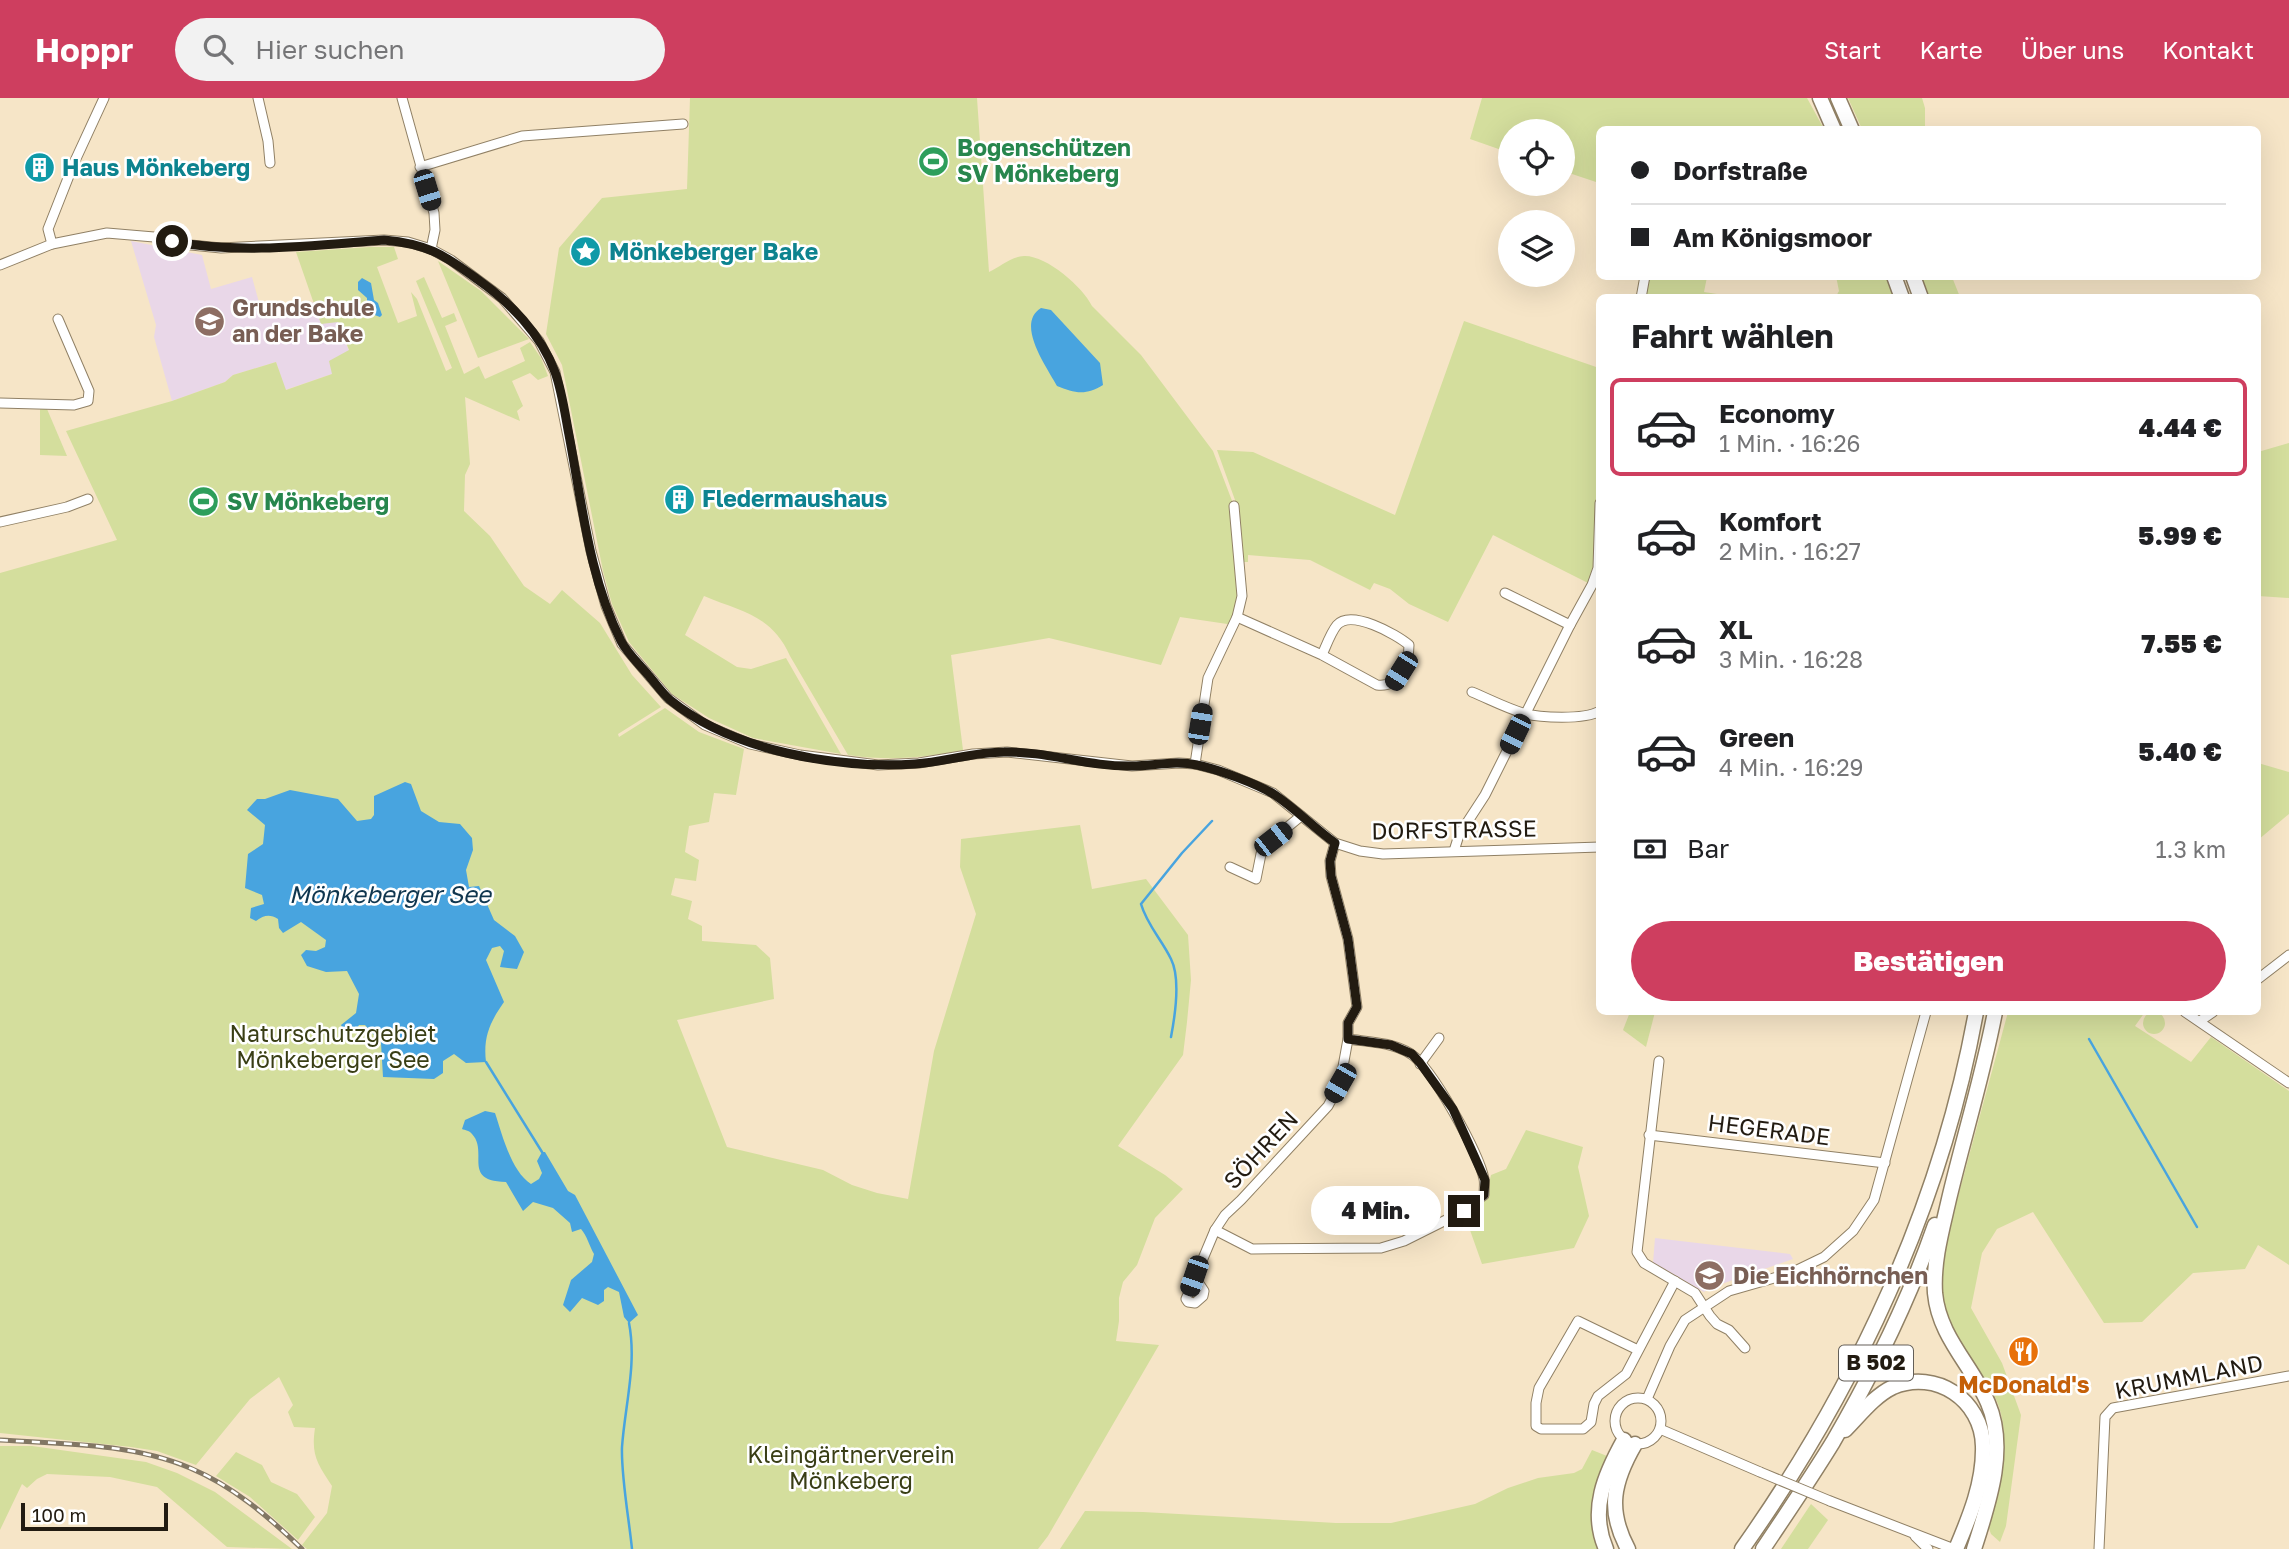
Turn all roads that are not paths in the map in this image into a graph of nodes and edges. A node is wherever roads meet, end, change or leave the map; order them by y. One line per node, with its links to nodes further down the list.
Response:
1 (104, 98): 11 (street)
2 (258, 98): 9 (street)
3 (402, 98): 10 (street)
4 (1820, 98): 7 (highway)
5 (1839, 98): 8 (highway)
6 (683, 124): 10 (street)
7 (1832, 126)
8 (1850, 126)
9 (270, 163)
10 (420, 167): 12 (street)
11 (52, 244): 12 (street, DORFSTRASSE); 13 (street, DORFSTRASSE)
12 (431, 249): 27 (street, DORFSTRASSE)
13 (0, 265)
14 (58, 318): 15 (street)
15 (0, 403)
16 (88, 499): 18 (street)
17 (1234, 506): 21 (street)
18 (0, 522)
19 (1596, 574): 22 (street)
20 (1505, 593): 22 (street)
21 (1237, 617): 23 (street); 27 (street)
22 (1570, 625): 26 (street)
23 (1322, 655): 23 (street)
24 (1472, 692): 26 (street)
25 (1596, 713): 26 (street)
26 (1525, 714): 31 (street)
27 (1195, 764): 28 (street, DORFSTRASSE)
28 (1301, 816): 29 (street, DORFSTRASSE); 32 (street)
29 (1335, 843): 31 (street, DORFSTRASSE); 42 (street, SÖHREN)
30 (1596, 847): 31 (street, DORFSTRASSE)
31 (1454, 851)
32 (1230, 867)
33 (2289, 955): 34 (street)
34 (2261, 977)
35 (1925, 1015): 48 (street)
36 (1975, 1015): 60 (highway, B 502)
37 (1993, 1015): 47 (highway, B 502)
38 (2190, 1015): 40 (street)
39 (2209, 1015): 40 (street)
40 (2200, 1021): 45 (street)
41 (1439, 1038): 44 (street)
42 (1348, 1039): 44 (street); 49 (street, SÖHREN)
43 (1659, 1061): 46 (street)
44 (1420, 1063): 49 (street)
45 (2289, 1083)
46 (1649, 1135): 48 (street, HEGERADE); 51 (street)
47 (1958, 1161): 59 (highway, B 502); 69 (highway)
48 (1885, 1163): 52 (street)
49 (1215, 1230): 50 (street, SÖHREN)
50 (1194, 1276)
51 (1675, 1282): 52 (street); 54 (street)
52 (1704, 1306): 53 (street); 56 (street)
53 (1745, 1348)
54 (1638, 1350): 54 (street)
55 (2289, 1376): 70 (street, KRUMMLAND)
56 (1647, 1399): 57 (street); 58 (street)
57 (1660, 1429): 58 (street); 61 (street, bridge)
58 (1630, 1442): 62 (highway); 63 (highway)
59 (1832, 1443): 66 (highway, B 502); 68 (highway)
60 (1752, 1534): 64 (highway); 65 (highway, B 502)
61 (1913, 1534): 67 (street); 68 (street)
62 (1606, 1549)
63 (1628, 1549)
64 (1733, 1549)
65 (1742, 1549)
66 (1763, 1549)
67 (1927, 1549)
68 (1955, 1549)
69 (1974, 1549)
70 (2099, 1549)

